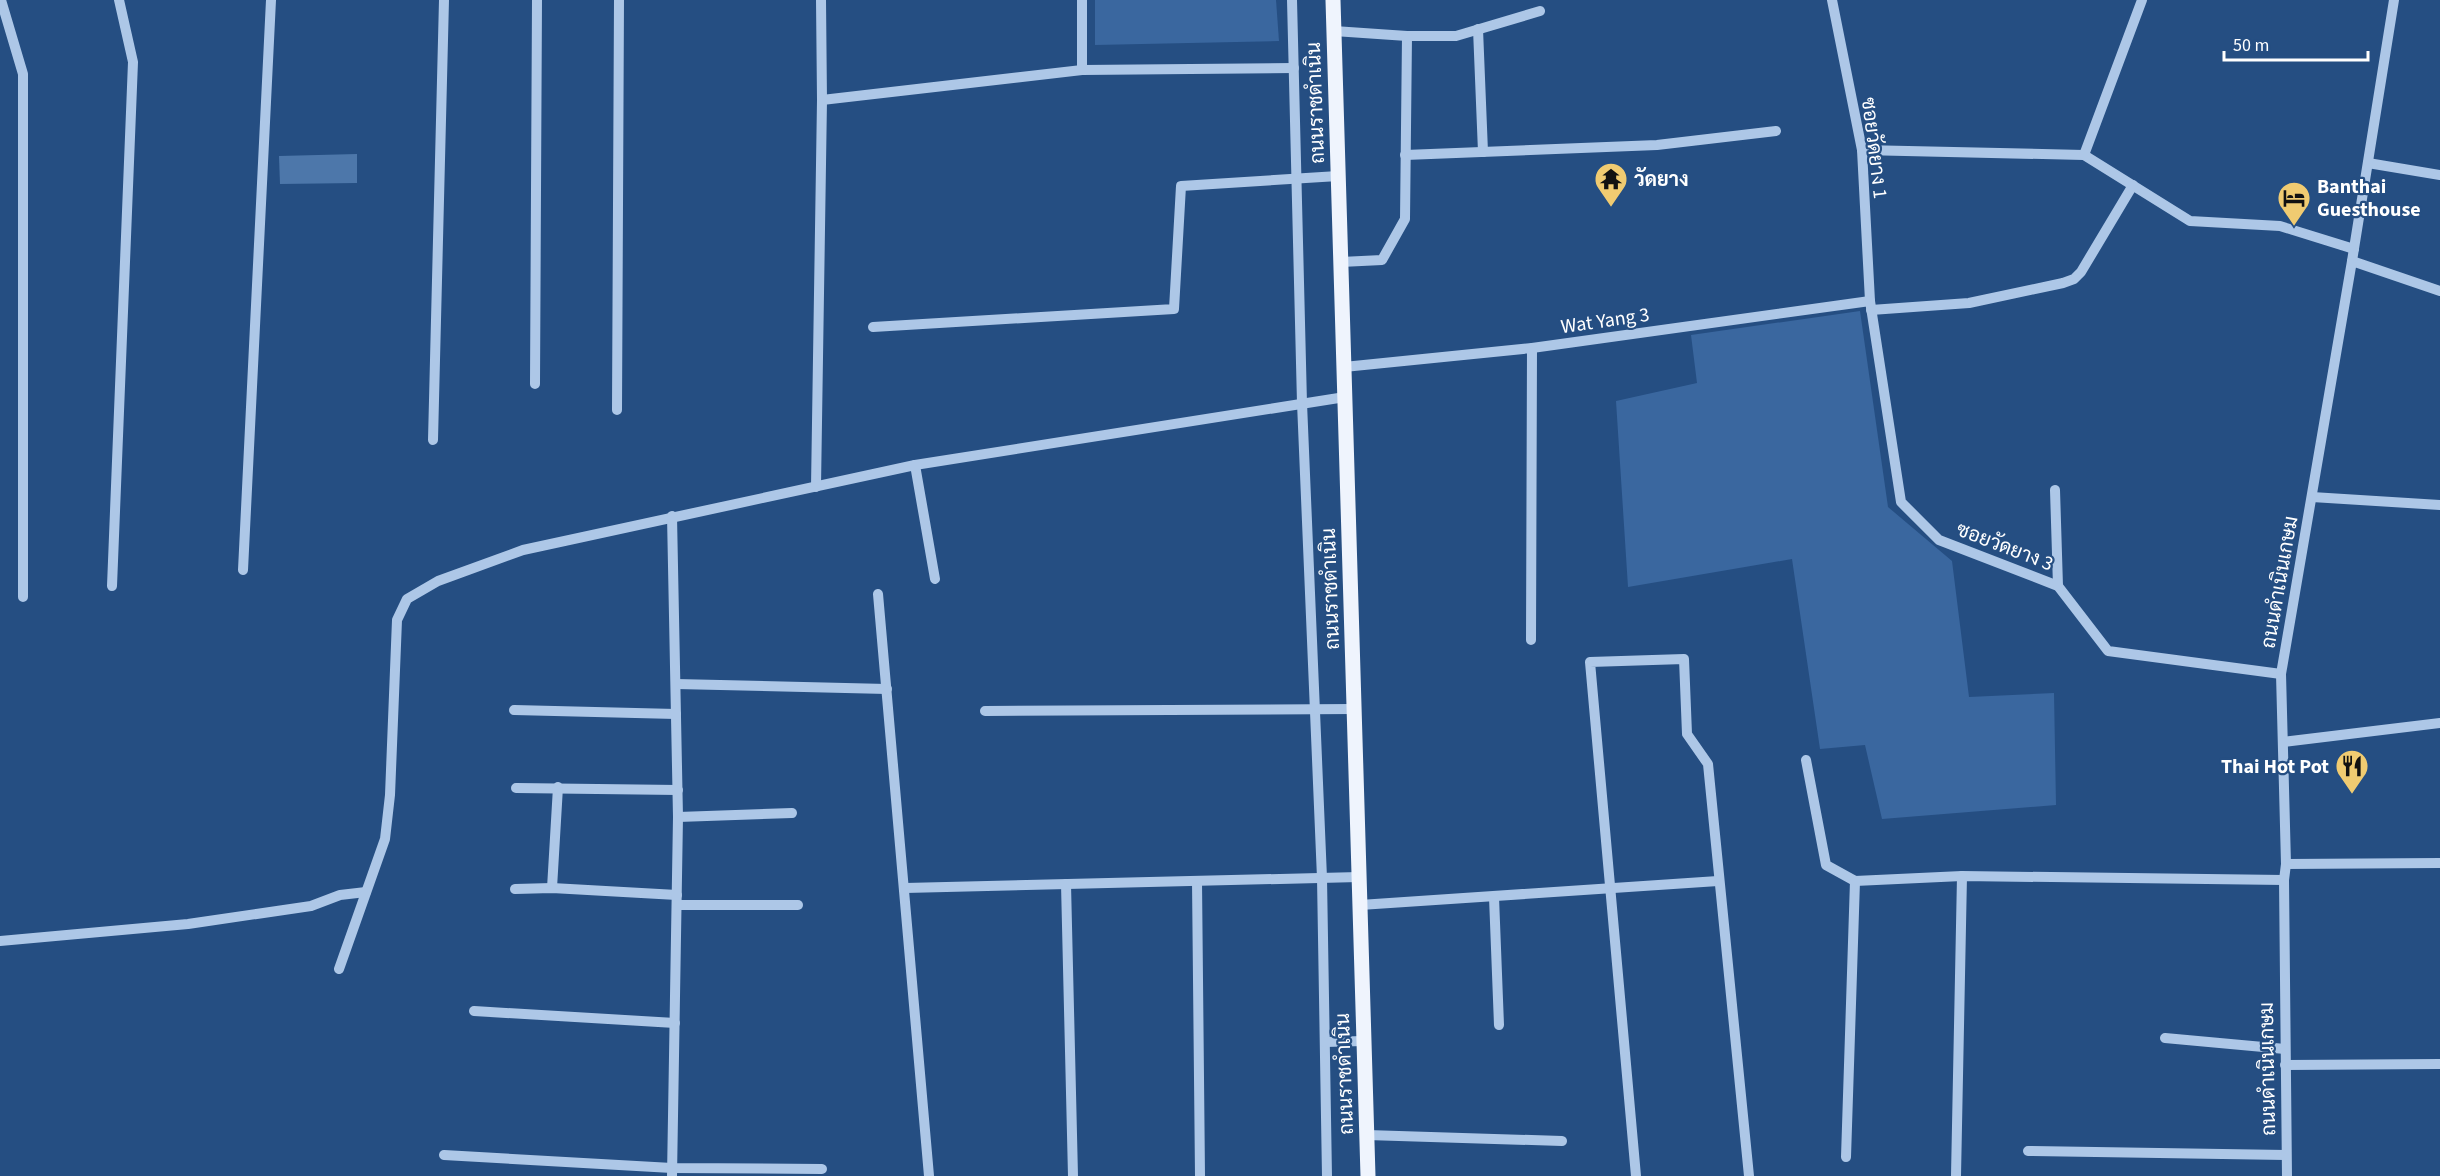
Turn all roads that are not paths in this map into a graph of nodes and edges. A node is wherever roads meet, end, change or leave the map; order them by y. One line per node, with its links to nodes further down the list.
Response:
1 (1, 0): 55 (street)
2 (119, 0): 53 (street)
3 (271, 0): 50 (street)
4 (444, 0): 43 (street)
5 (537, 0): 39 (street)
6 (619, 0): 42 (street)
7 (821, 0): 20 (street)
8 (1082, 0): 19 (street)
9 (1292, 0): 18 (street)
10 (1333, 0): 16 (main road, ถนนราชดำเนิน)
11 (1833, 0): 22 (street, ซอยวัดยาง 1)
12 (2142, 0): 25 (street)
13 (2394, 0): 26 (street, ถนนดำเนินเกษม)
14 (1540, 11): 15 (street)
15 (1478, 29): 17 (street); 23 (street)
16 (1334, 31): 17 (street); 28 (main road, ถนนราชดำเนิน)
17 (1407, 36): 24 (street)
18 (1294, 68): 19 (street); 29 (street)
19 (1082, 70): 20 (street)
20 (822, 100): 45 (street)
21 (1776, 130): 23 (street)
22 (1862, 150): 25 (street); 35 (street, ซอยวัดยาง 1)
23 (1483, 152): 24 (street)
24 (1405, 155): 33 (street)
25 (2084, 155): 30 (street)
26 (2368, 164): 27 (street); 31 (street, ถนนดำเนินเกษม)
27 (2440, 175)
28 (1338, 177): 29 (street); 33 (main road, ถนนราชดำเนิน)
29 (1296, 179): 36 (street); 41 (street)
30 (2133, 185): 31 (street); 35 (street, Wat Yang 3)
31 (2354, 249): 32 (street, ถนนดำเนินเกษม)
32 (2352, 261): 34 (street); 47 (street, ถนนดำเนินเกษม)
33 (1341, 262): 38 (main road, ถนนราชดำเนิน)
34 (2440, 291)
35 (1870, 306): 37 (street, Wat Yang 3); 52 (street, ซอยวัดยาง 3)
36 (873, 327)
37 (1532, 348): 38 (street, Wat Yang 3); 56 (street)
38 (1344, 367): 40 (main road, ถนนราชดำเนิน)
39 (535, 384)
40 (1345, 397): 41 (street); 61 (main road, ถนนราชดำเนิน)
41 (1302, 403): 44 (street); 60 (street)
42 (617, 410)
43 (433, 440)
44 (915, 465): 45 (street); 51 (street)
45 (816, 487): 49 (street)
46 (2055, 490): 52 (street)
47 (2312, 497): 48 (street); 57 (street, ถนนดำเนินเกษม)
48 (2440, 505)
49 (672, 516): 58 (street); 87 (street)
50 (243, 570)
51 (934, 579)
52 (2058, 585): 57 (street, ซอยวัดยาง 3)
53 (112, 586)
54 (878, 594): 59 (street)
55 (23, 597)
56 (1531, 640)
57 (2281, 674): 66 (street, ถนนดำเนินเกษม)
58 (676, 684): 59 (street); 64 (street)
59 (887, 689): 84 (street)
60 (1316, 709): 61 (street); 63 (street); 77 (street)
61 (1354, 709): 76 (main road, ถนนราชดำเนิน)
62 (514, 710): 64 (street)
63 (985, 711)
64 (676, 714): 70 (street)
65 (2440, 723): 66 (street)
66 (2283, 742): 74 (street, ถนนดำเนินเกษม)
67 (1806, 760): 81 (street)
68 (516, 788): 69 (street)
69 (558, 788): 70 (street); 83 (street)
70 (678, 790): 72 (street)
71 (792, 813): 72 (street)
72 (678, 817): 89 (street)
73 (2440, 863): 74 (street)
74 (2286, 864): 78 (street, ถนนดำเนินเกษม)
75 (1962, 876): 78 (street); 81 (street); 118 (street)
76 (1359, 877): 77 (street); 91 (main road, ถนนราชดำเนิน)
77 (1322, 878): 79 (street); 99 (street)
78 (2284, 880): 100 (street, ถนนดำเนินเกษม)
79 (1197, 881): 82 (street); 113 (street)
80 (1718, 881): 85 (street); 85 (street); 117 (street)
81 (1855, 881): 108 (street)
82 (1066, 884): 84 (street); 112 (street)
83 (552, 888): 86 (street); 89 (street)
84 (905, 888): 111 (street)
85 (1611, 888): 88 (street); 116 (street)
86 (515, 889)
87 (366, 892): 92 (street); 93 (street)
88 (1494, 897): 91 (street); 96 (street)
89 (677, 900): 90 (street); 95 (street)
90 (798, 905)
91 (1360, 905): 98 (main road, ถนนราชดำเนิน)
92 (0, 941)
93 (339, 969)
94 (474, 1011): 95 (street)
95 (675, 1023): 110 (street)
96 (1499, 1025)
97 (2165, 1038): 100 (street)
98 (1364, 1041): 99 (street); 103 (main road, ถนนราชดำเนิน)
99 (1325, 1042): 114 (street)
100 (2285, 1049): 102 (street, ถนนดำเนินเกษม)
101 (2440, 1064): 102 (street)
102 (2285, 1065): 107 (street, ถนนดำเนินเกษม)
103 (1367, 1135): 104 (street); 115 (main road, ถนนราชดำเนิน)
104 (1562, 1141)
105 (2028, 1151): 107 (street)
106 (444, 1155): 110 (street)
107 (2286, 1155): 119 (street, ถนนดำเนินเกษม)
108 (1846, 1158)
109 (822, 1169): 110 (street)
110 (672, 1172)
111 (929, 1176)
112 (1073, 1176)
113 (1200, 1176)
114 (1327, 1176)
115 (1368, 1176)
116 (1636, 1176)
117 (1749, 1176)
118 (1956, 1176)
119 (2287, 1176)

